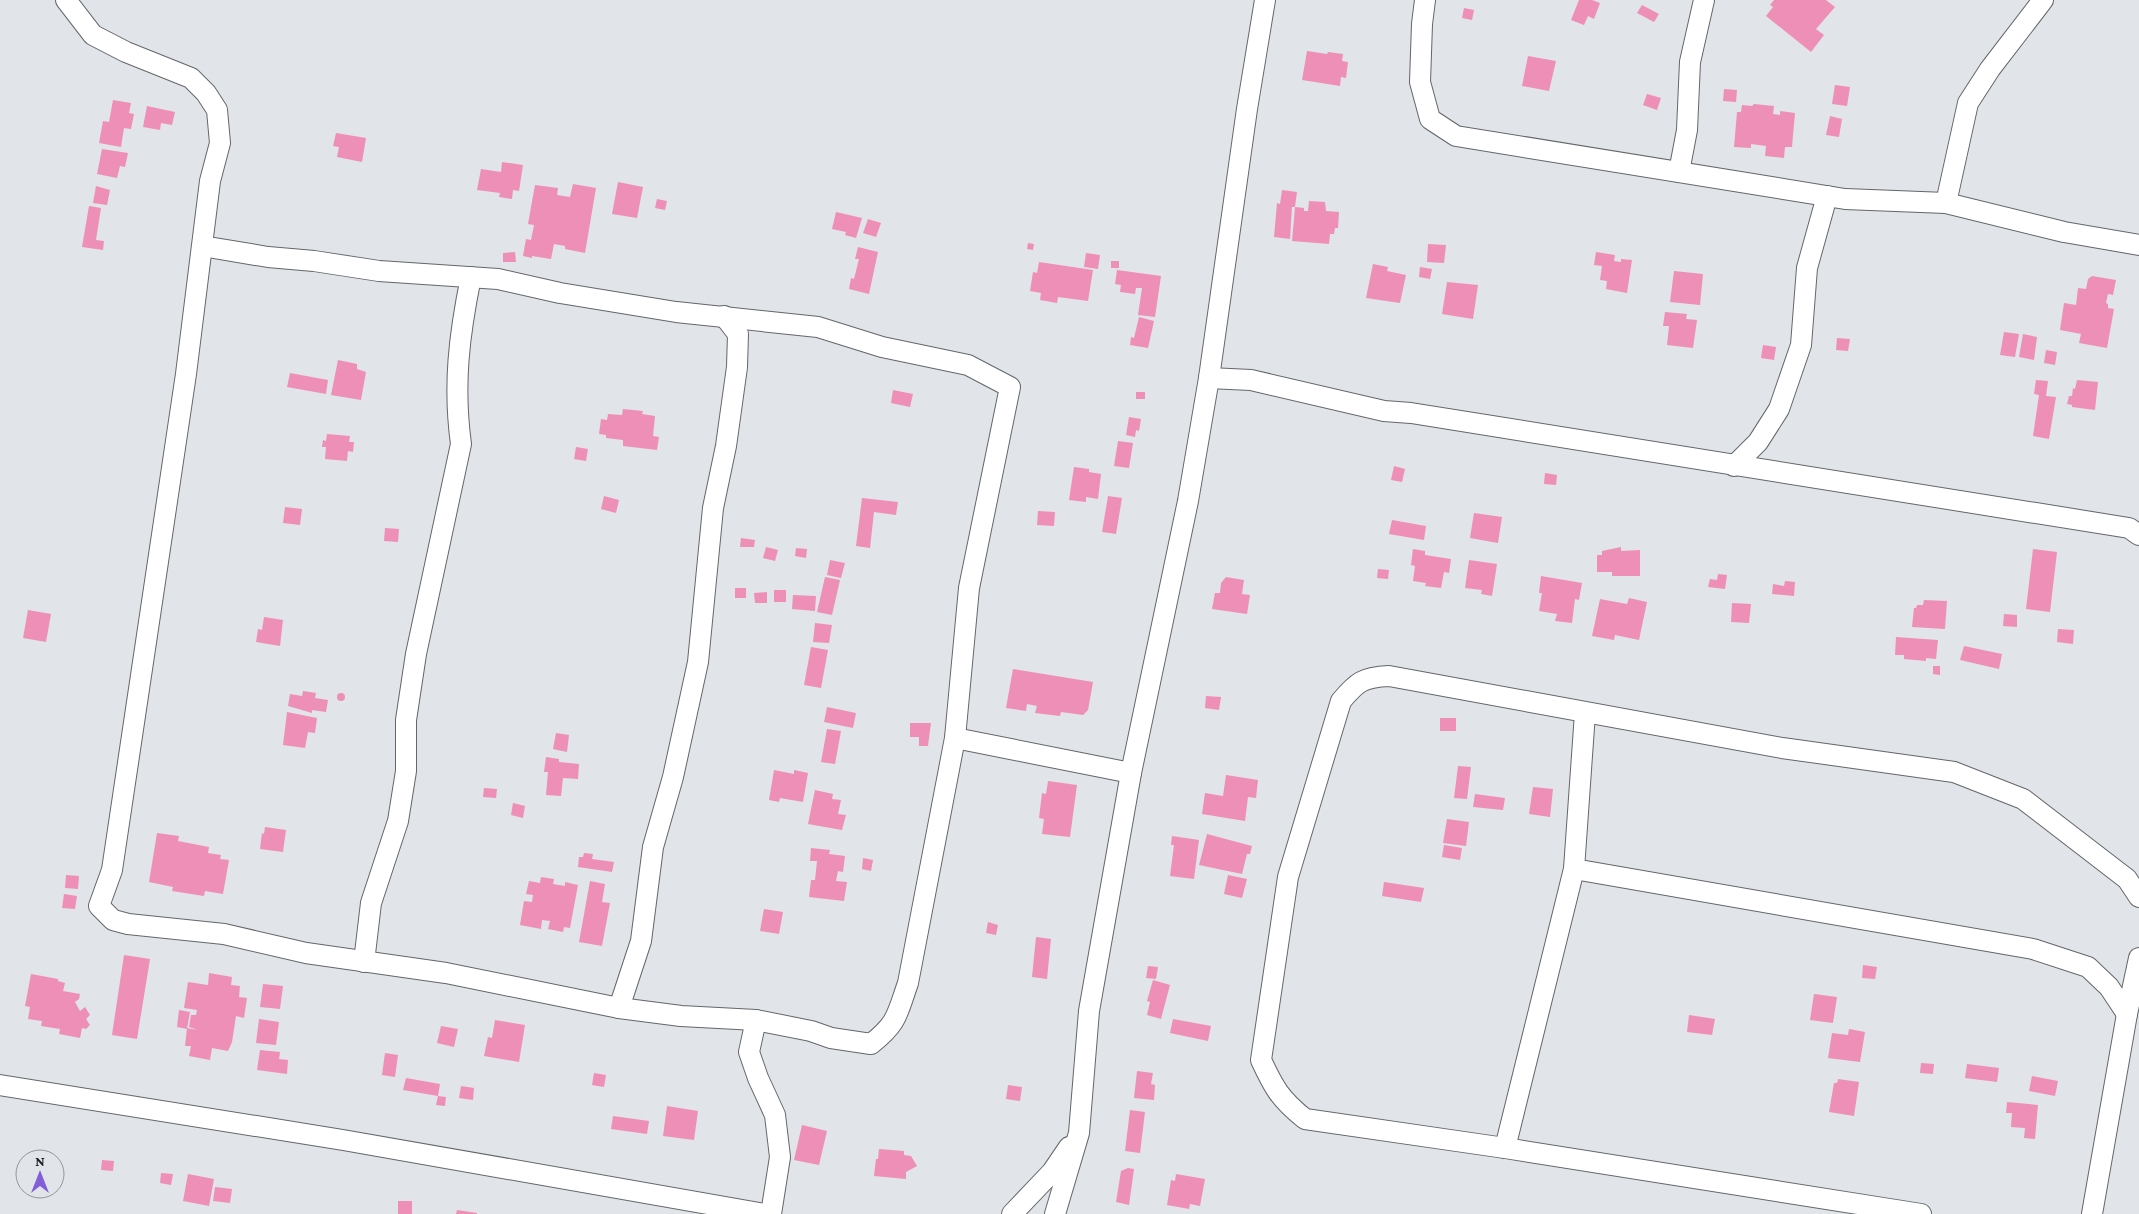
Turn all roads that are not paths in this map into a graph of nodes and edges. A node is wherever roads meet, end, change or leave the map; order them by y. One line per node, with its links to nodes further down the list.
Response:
1 (66, 0): 10 (street)
2 (1265, 0): 13 (street)
3 (1426, 0): 6 (street)
4 (1704, 0): 6 (street)
5 (2043, 0): 8 (street)
6 (1680, 172): 7 (street)
7 (1828, 196): 8 (street); 14 (street)
8 (1946, 203): 9 (street)
9 (2139, 245)
10 (202, 246): 11 (street); 22 (street)
11 (471, 278): 12 (street); 22 (street)
12 (724, 316): 17 (street); 23 (street)
13 (1209, 378): 14 (street); 18 (street)
14 (1734, 466): 15 (street)
15 (2139, 534)
16 (1585, 713): 19 (street); 20 (street); 28 (street)
17 (955, 738): 18 (street); 25 (street)
18 (1131, 773): 27 (street)
19 (1574, 869): 24 (street); 28 (street)
20 (2139, 897)
21 (2139, 958): 24 (street)
22 (364, 962): 23 (street)
23 (619, 1008): 25 (street)
24 (2127, 1014): 34 (street)
25 (756, 1020): 30 (street)
26 (0, 1085): 29 (street)
27 (1079, 1133): 31 (street); 32 (street)
28 (1505, 1148): 33 (street)
29 (765, 1214)
30 (771, 1214)
31 (1012, 1214)
32 (1055, 1214)
33 (1921, 1214)
34 (2092, 1214)

